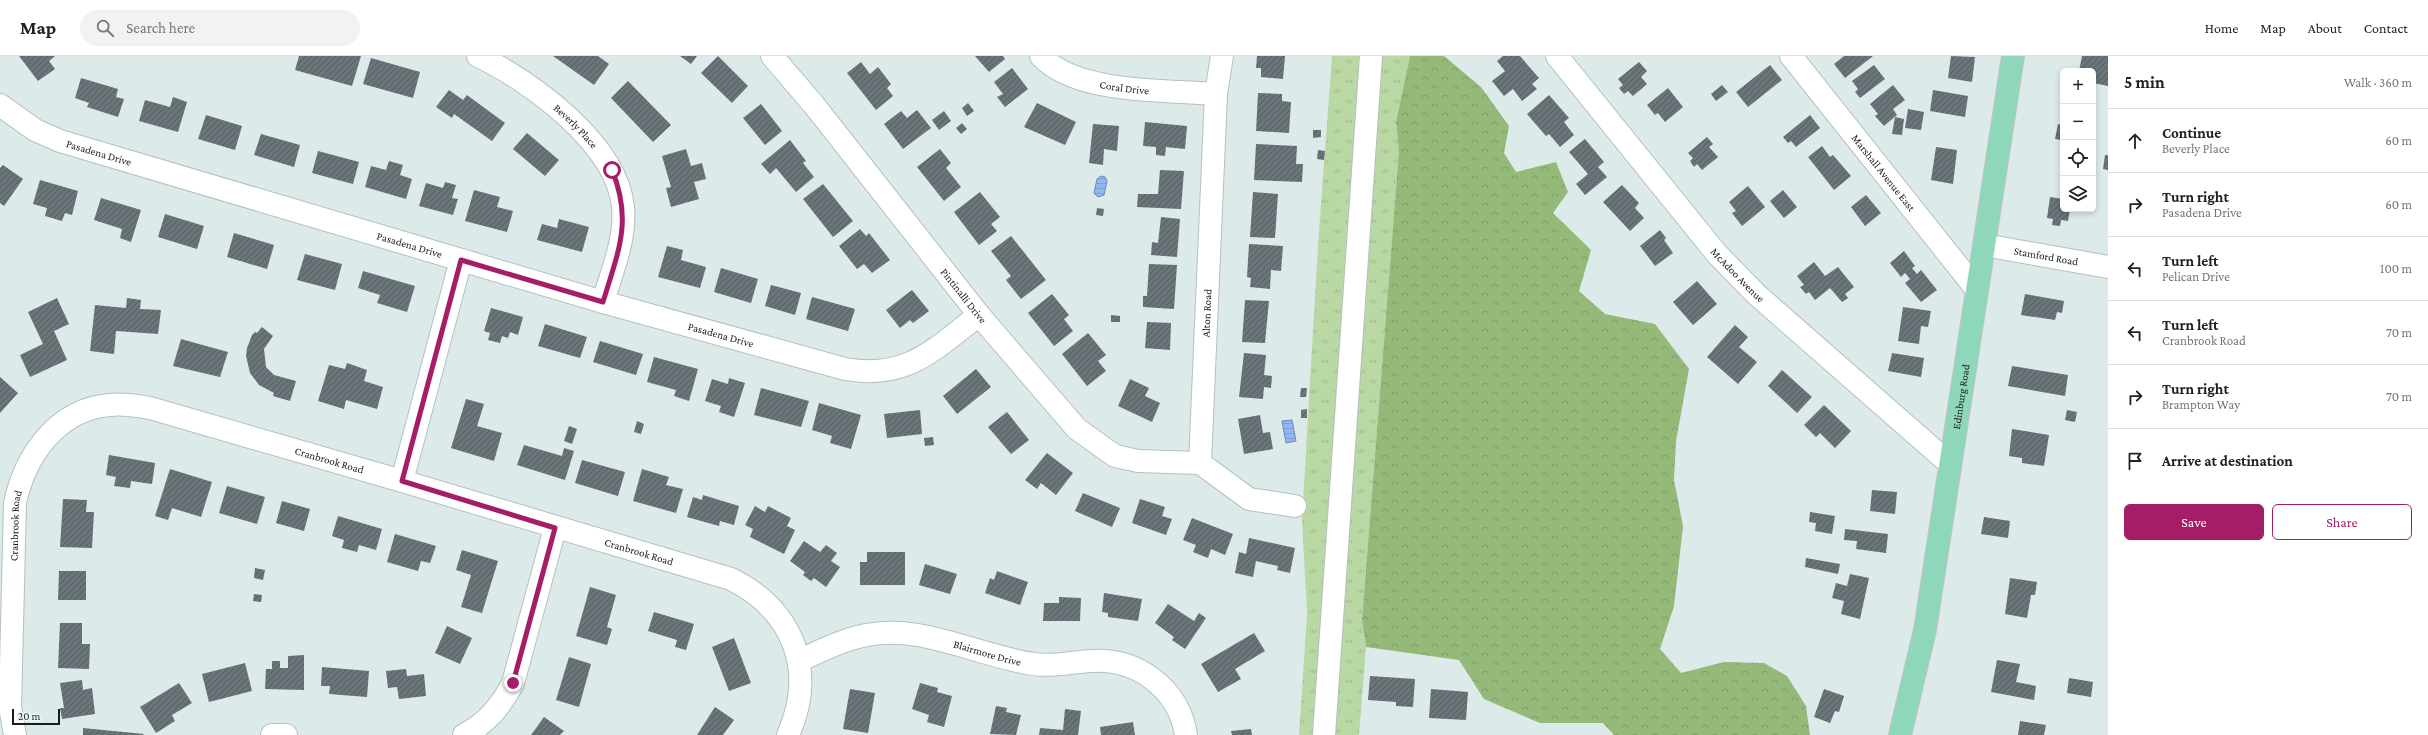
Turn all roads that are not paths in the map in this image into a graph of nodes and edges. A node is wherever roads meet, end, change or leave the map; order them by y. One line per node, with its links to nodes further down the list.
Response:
1 (478, 56): 15 (street, Beverly Place)
2 (772, 56): 16 (street, Pintinalli Drive)
3 (1041, 56): 9 (street, Coral Drive)
4 (1222, 56): 9 (street, Alton Road)
5 (1371, 56): 29 (street)
6 (1557, 56): 18 (street, McAdoo Avenue)
7 (1791, 56): 14 (street, Marshall Avenue East)
8 (2013, 56): 11 (main road, Edinburg Road)
9 (1216, 94): 17 (street, Alton Road)
10 (0, 105): 12 (street, Pasadena Drive)
11 (1984, 245): 13 (street, Stamford Road); 14 (main road, Edinburg Road)
12 (461, 260): 15 (street, Pasadena Drive); 19 (street)
13 (2108, 267)
14 (1977, 290): 18 (main road, Edinburg Road)
15 (603, 302): 16 (street, Pasadena Drive)
16 (979, 315): 17 (street, Pintinalli Drive)
17 (1200, 463): 20 (street)
18 (1950, 464): 30 (main road, Edinburg Road)
19 (402, 481): 21 (street, Cranbrook Road); 23 (street, Cranbrook Road)
20 (1295, 506)
21 (555, 528): 22 (street, Cranbrook Road); 26 (street)
22 (799, 661): 27 (street, Cranbrook Road); 28 (street, Blairmore Drive)
23 (16, 735)
24 (272, 735): 25 (street)
25 (286, 735)
26 (464, 735)
27 (788, 735)
28 (1186, 735)
29 (1324, 735)
30 (1900, 735)

